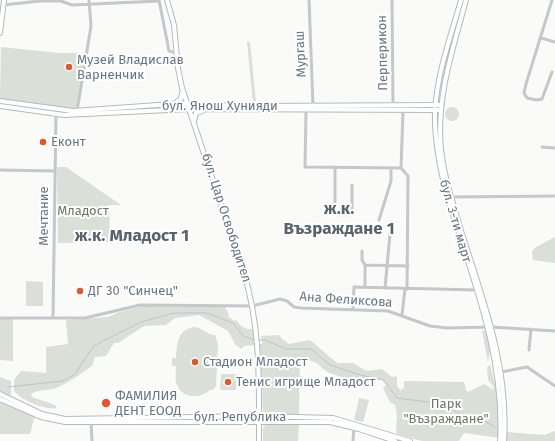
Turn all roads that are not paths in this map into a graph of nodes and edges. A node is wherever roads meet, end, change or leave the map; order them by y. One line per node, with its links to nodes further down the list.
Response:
1 (4, 0): 10 (street)
2 (89, 0): 11 (street)
3 (167, 0): 15 (street, бул. Цар Освободител)
4 (309, 0): 25 (street, Мургаш)
5 (392, 0): 23 (street, Перперикон)
6 (461, 0): 17 (street, бул. 3-ти март)
7 (466, 0): 18 (street, бул. 3-ти март)
8 (552, 0): 13 (street)
9 (159, 1): 11 (street); 15 (street)
10 (3, 5): 11 (street); 12 (street)
11 (90, 5): 30 (street)
12 (0, 33)
13 (541, 38): 14 (street); 16 (street)
14 (555, 41)
15 (177, 53): 19 (street, бул. Цар Освободител)
16 (552, 72)
17 (439, 78): 18 (street); 26 (street, бул. 3-ти март)
18 (445, 80): 27 (street, бул. 3-ти март)
19 (182, 88): 21 (street); 22 (street, бул. Цар Освободител)
20 (0, 101): 30 (street, бул. Янош Хунияди)
21 (172, 104): 22 (street, бул. Янош Хунияди); 30 (street, бул. Янош Хунияди)
22 (188, 104): 25 (street, бул. Янош Хунияди); 28 (street, бул. Цар Освободител)
23 (393, 105): 25 (street, бул. Янош Хунияди); 26 (street, бул. Янош Хунияди)
24 (0, 106): 33 (street, бул. Янош Хунияди)
25 (313, 107)
26 (436, 108): 27 (street, бул. Янош Хунияди); 32 (street, бул. Янош Хунияди); 56 (street, бул. 3-ти март)
27 (441, 108): 44 (street, бул. 3-ти март)
28 (189, 109): 29 (street, бул. Янош Хунияди); 33 (street, бул. Янош Хунияди); 34 (street, бул. Цар Освободител)
29 (206, 110): 31 (street, бул. Янош Хунияди); 34 (street)
30 (77, 111)
31 (306, 111): 32 (street, бул. Янош Хунияди); 37 (street)
32 (403, 111): 39 (street)
33 (56, 114): 41 (street, Мечтание)
34 (194, 121): 57 (street, бул. Цар Освободител)
35 (542, 147): 36 (street)
36 (555, 148)
37 (335, 167): 38 (street); 45 (street)
38 (391, 168): 39 (street); 47 (street)
39 (401, 168): 52 (street)
40 (0, 170): 41 (street)
41 (54, 171): 61 (street, Мечтание)
42 (352, 185): 46 (street)
43 (555, 196): 44 (street)
44 (451, 197): 62 (street, бул. 3-ти март)
45 (336, 207)
46 (352, 212)
47 (379, 220)
48 (391, 224): 51 (street)
49 (362, 251): 50 (street)
50 (366, 265): 51 (street); 53 (street)
51 (387, 265): 52 (street); 54 (street)
52 (408, 266): 55 (street)
53 (365, 288): 54 (street); 58 (street)
54 (385, 288): 55 (street)
55 (406, 289): 56 (street); 59 (street)
56 (476, 290): 62 (street, бул. 3-ти март)
57 (252, 306): 58 (street, Ана Феликсова); 61 (street, Ана Феликсова); 71 (street, бул. Цар Освободител)
58 (353, 310): 59 (street, Ана Феликсова)
59 (402, 315): 62 (street, Ана Феликсова)
60 (0, 318): 61 (street, Ана Феликсова)
61 (53, 318)
62 (489, 327): 63 (street, Ана Феликсова); 67 (street, бул. 3-ти март); 79 (street, бул. 3-ти март)
63 (531, 329): 64 (street, Ана Феликсова); 66 (street)
64 (555, 330): 65 (street)
65 (555, 336)
66 (529, 350)
67 (501, 372): 68 (street); 80 (street, бул. 3-ти март)
68 (555, 386)
69 (0, 394): 72 (street, бул. Република)
70 (0, 399): 72 (street, бул. Република)
71 (259, 419): 72 (street, бул. Република); 73 (street, бул. Република); 75 (street, бул. Цар Освободител)
72 (91, 421): 74 (street)
73 (355, 426): 76 (street); 77 (street, бул. Република); 78 (street, бул. Република)
74 (92, 441)
75 (259, 441)
76 (353, 441)
77 (396, 441)
78 (410, 441)
79 (500, 441)
80 (504, 441)

